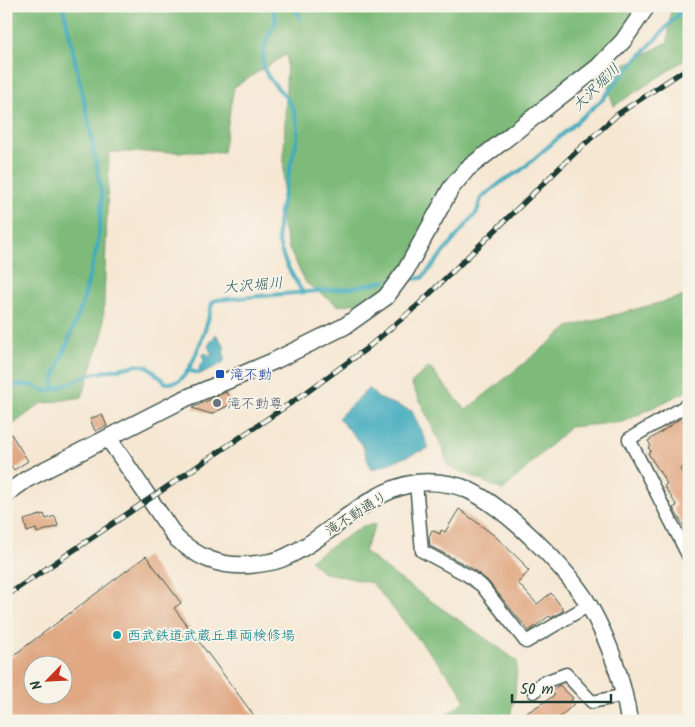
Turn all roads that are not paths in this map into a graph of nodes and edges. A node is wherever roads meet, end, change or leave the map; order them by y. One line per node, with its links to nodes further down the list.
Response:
1 (647, 6): 3 (street)
2 (687, 408): 6 (street)
3 (108, 439): 4 (street, 滝不動通り); 5 (street)
4 (416, 483): 7 (street, 滝不動通り); 7 (street)
5 (6, 494)
6 (689, 557)
7 (589, 605): 9 (street, 滝不動通り)
8 (534, 692): 9 (street)
9 (625, 695): 10 (street, 滝不動通り)
10 (629, 721)

